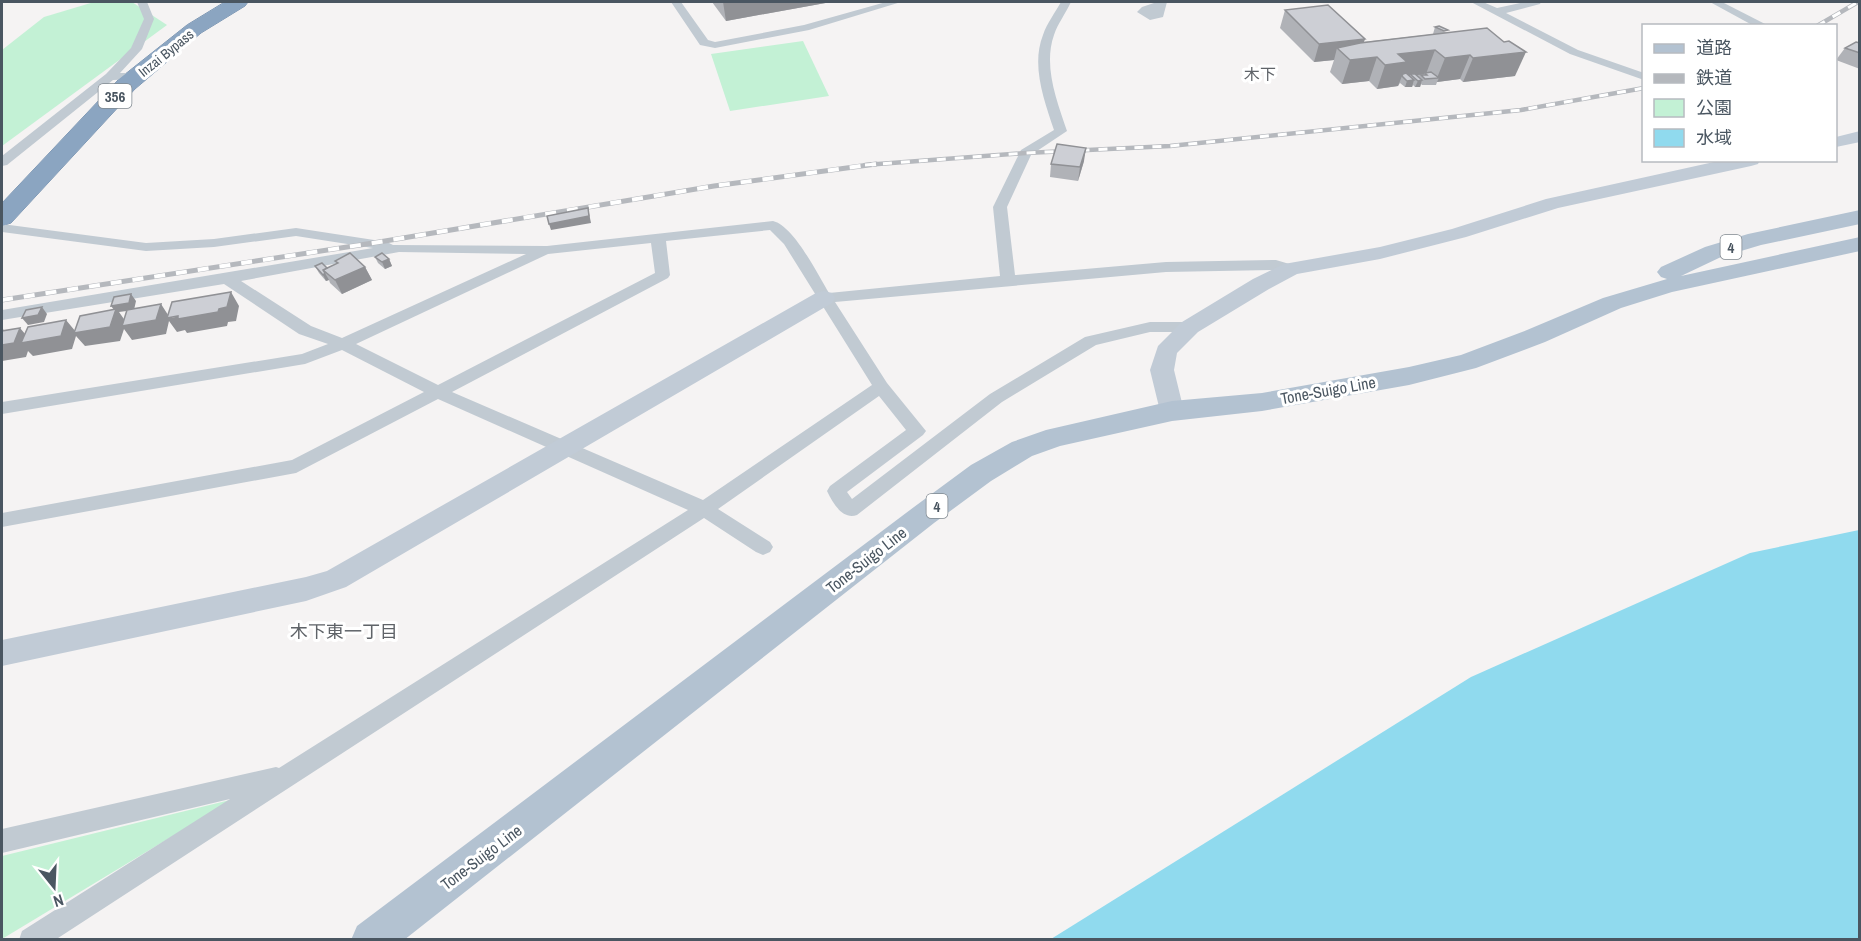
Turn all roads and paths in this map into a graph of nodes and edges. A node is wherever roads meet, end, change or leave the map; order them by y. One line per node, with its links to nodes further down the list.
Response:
1 (142, 2): 13 (street)
2 (238, 2): 11 (highway, Inzai Bypass / 356)
3 (676, 2): 4 (street)
4 (897, 2)
5 (1066, 2): 24 (street)
6 (1476, 2): 9 (street)
7 (1536, 2): 9 (street)
8 (1715, 2): 10 (street)
9 (1496, 12): 12 (street)
10 (1760, 24)
11 (137, 76): 13 (street); 17 (highway, Inzai Bypass / 356)
12 (1642, 76)
13 (110, 77): 14 (street)
14 (2, 162)
15 (1741, 162): 22 (street)
16 (1860, 217): 26 (main road, Tone-Suigo Line / 4)
17 (4, 218): 20 (street)
18 (658, 239): 21 (street); 25 (street); 31 (street)
19 (1860, 244): 26 (main road, Tone-Suigo Line / 4)
20 (399, 248): 21 (street); 23 (street)
21 (547, 250): 29 (street)
22 (1291, 269): 24 (street); 28 (street)
23 (227, 279): 27 (street); 29 (street)
24 (1008, 280): 25 (street)
25 (824, 298): 30 (street); 34 (street)
26 (1612, 303): 33 (main road, Tone-Suigo Line / 4)
27 (2, 315)
28 (1190, 327): 30 (street); 33 (street)
29 (343, 344): 31 (street); 32 (street)
30 (881, 387): 35 (street)
31 (437, 393): 34 (street); 36 (street)
32 (2, 408)
33 (1172, 411): 42 (main road, Tone-Suigo Line / 4)
34 (564, 446): 35 (street); 38 (street)
35 (704, 509): 37 (street); 39 (street)
36 (2, 520)
37 (763, 547)
38 (2, 653)
39 (289, 775): 40 (street); 41 (street)
40 (2, 841)
41 (31, 939)
42 (371, 939)

